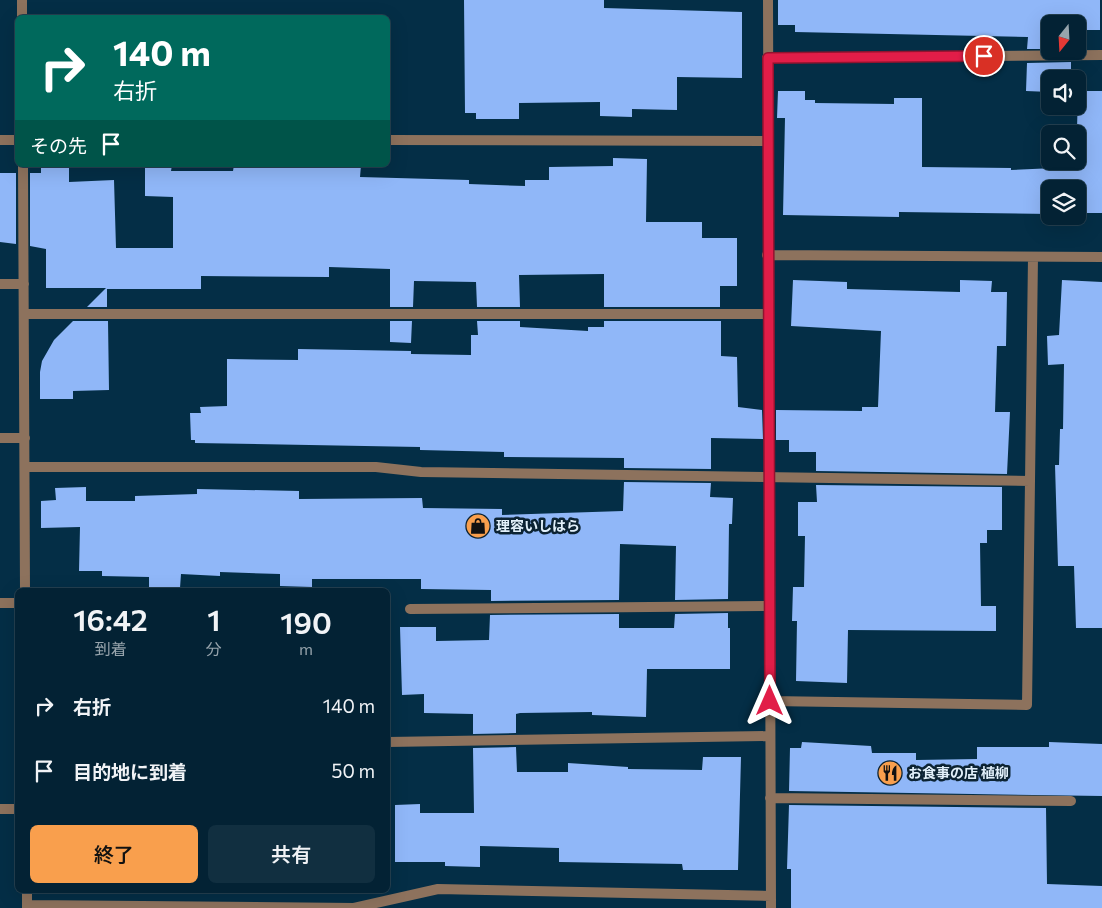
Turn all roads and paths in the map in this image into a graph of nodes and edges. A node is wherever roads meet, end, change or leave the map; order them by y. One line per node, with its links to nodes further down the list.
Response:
1 (22, 0): 3 (street)
2 (768, 0): 5 (street)
3 (22, 15)
4 (1102, 55): 5 (street)
5 (768, 58): 9 (street)
6 (0, 140): 7 (street)
7 (15, 140)
8 (390, 140): 9 (street)
9 (767, 141): 11 (street)
10 (23, 167): 15 (street)
11 (767, 255): 12 (street); 17 (street)
12 (1033, 257): 13 (street); 22 (street)
13 (1102, 257)
14 (0, 284): 15 (street)
15 (24, 284): 16 (street)
16 (24, 314): 17 (street); 19 (street)
17 (768, 314): 21 (street)
18 (0, 438): 19 (street)
19 (25, 438): 20 (street)
20 (25, 467): 21 (street); 23 (street)
21 (768, 477): 22 (street); 26 (street)
22 (1030, 481): 28 (street)
23 (25, 588)
24 (0, 603): 25 (street)
25 (15, 603)
26 (769, 606): 27 (street); 28 (street)
27 (410, 609)
28 (770, 701): 29 (street)
29 (770, 736): 30 (street); 31 (street)
30 (390, 742)
31 (770, 798): 32 (street); 36 (street)
32 (1071, 801)
33 (0, 809): 34 (street)
34 (15, 809)
35 (27, 893): 37 (street)
36 (771, 896): 37 (street); 38 (street)
37 (27, 907)
38 (771, 908)

